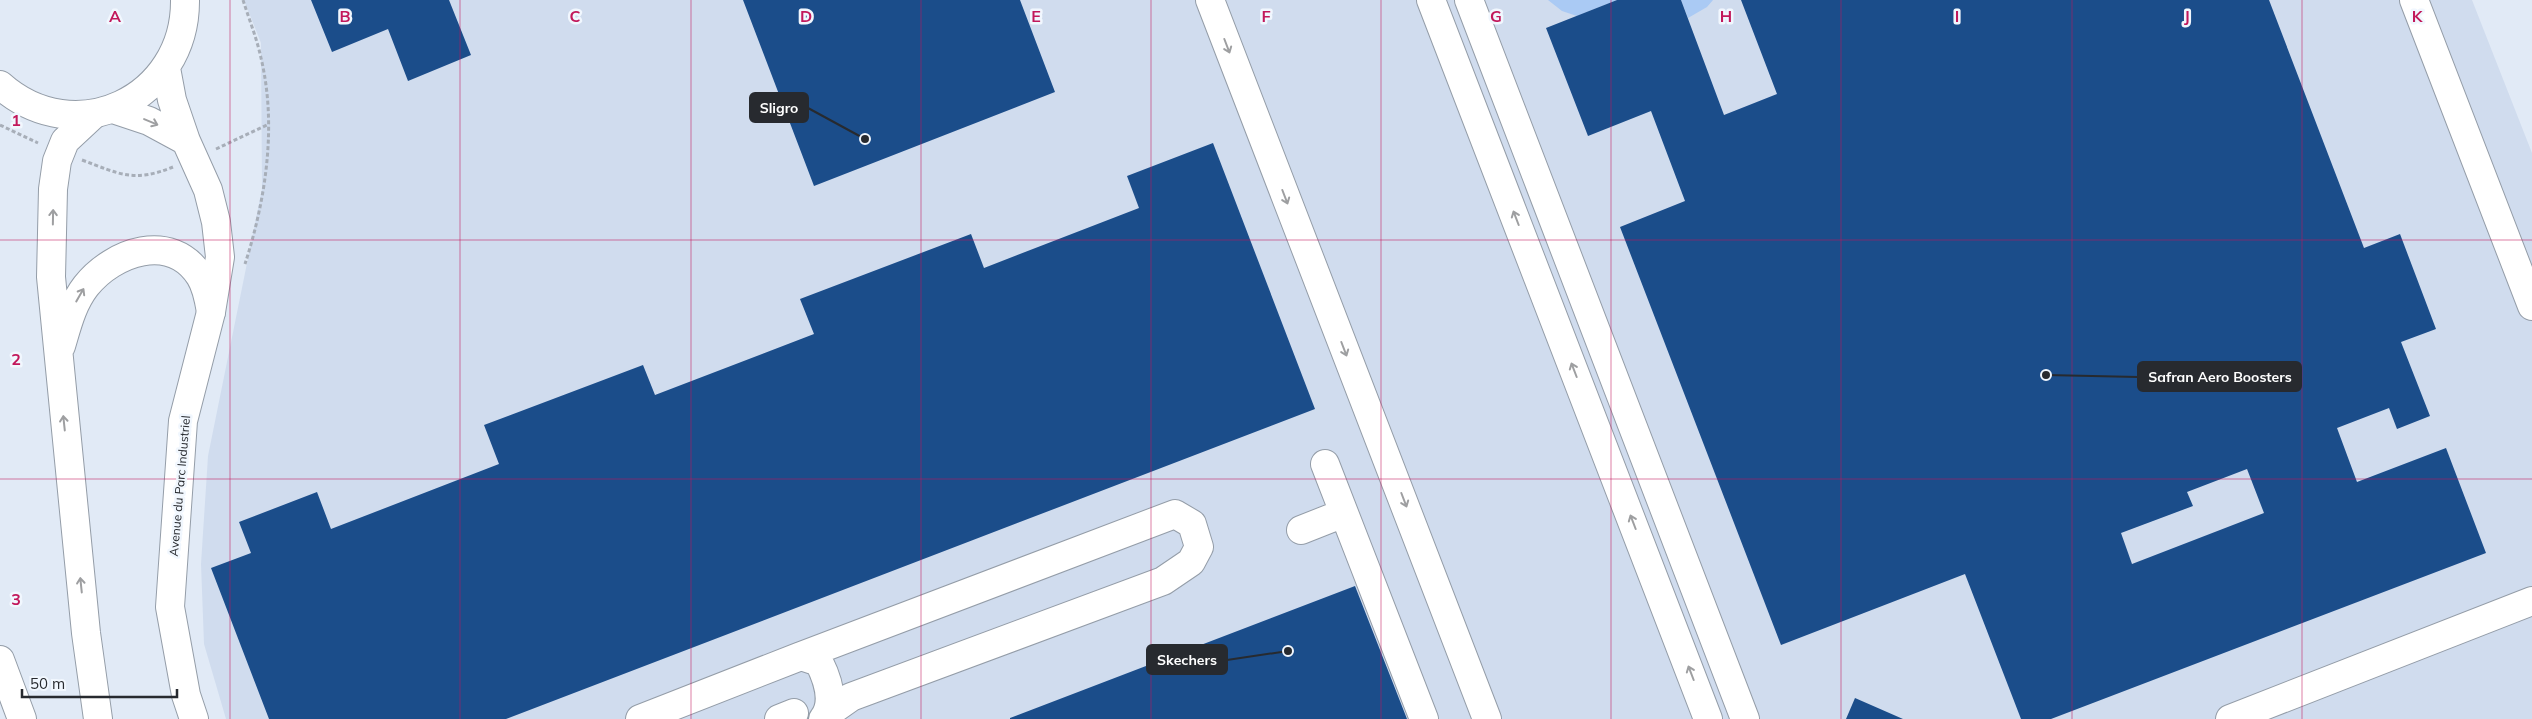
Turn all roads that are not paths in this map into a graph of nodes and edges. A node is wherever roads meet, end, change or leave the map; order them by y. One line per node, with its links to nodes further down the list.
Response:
1 (1210, 0): 25 (main road, one-way to 25)
2 (1431, 0): 26 (main road, one-way to 2)
3 (1469, 0): 27 (main road)
4 (2414, 0): 10 (main road)
5 (187, 4): 6 (main road)
6 (166, 68): 8 (main road); 9 (main road, Avenue du Parc Industriel)
7 (0, 86): 8 (main road)
8 (103, 111): 9 (main road, one-way to 9); 12 (main road, one-way to 8)
9 (191, 150): 11 (main road, Avenue du Parc Industriel)
10 (2532, 306)
11 (211, 312): 12 (main road, one-way to 11); 22 (main road, Avenue du Parc Industriel)
12 (58, 357): 21 (main road, one-way to 12)
13 (1325, 464): 14 (main road)
14 (1344, 513): 15 (main road); 24 (main road)
15 (1301, 530)
16 (2532, 602): 28 (main road)
17 (801, 656): 19 (main road); 19 (main road); 23 (main road)
18 (0, 660): 20 (main road)
19 (825, 716)
20 (22, 719)
21 (98, 719)
22 (194, 719)
23 (640, 719)
24 (1424, 719)
25 (1487, 719)
26 (1708, 719)
27 (1745, 719)
28 (2230, 719)

